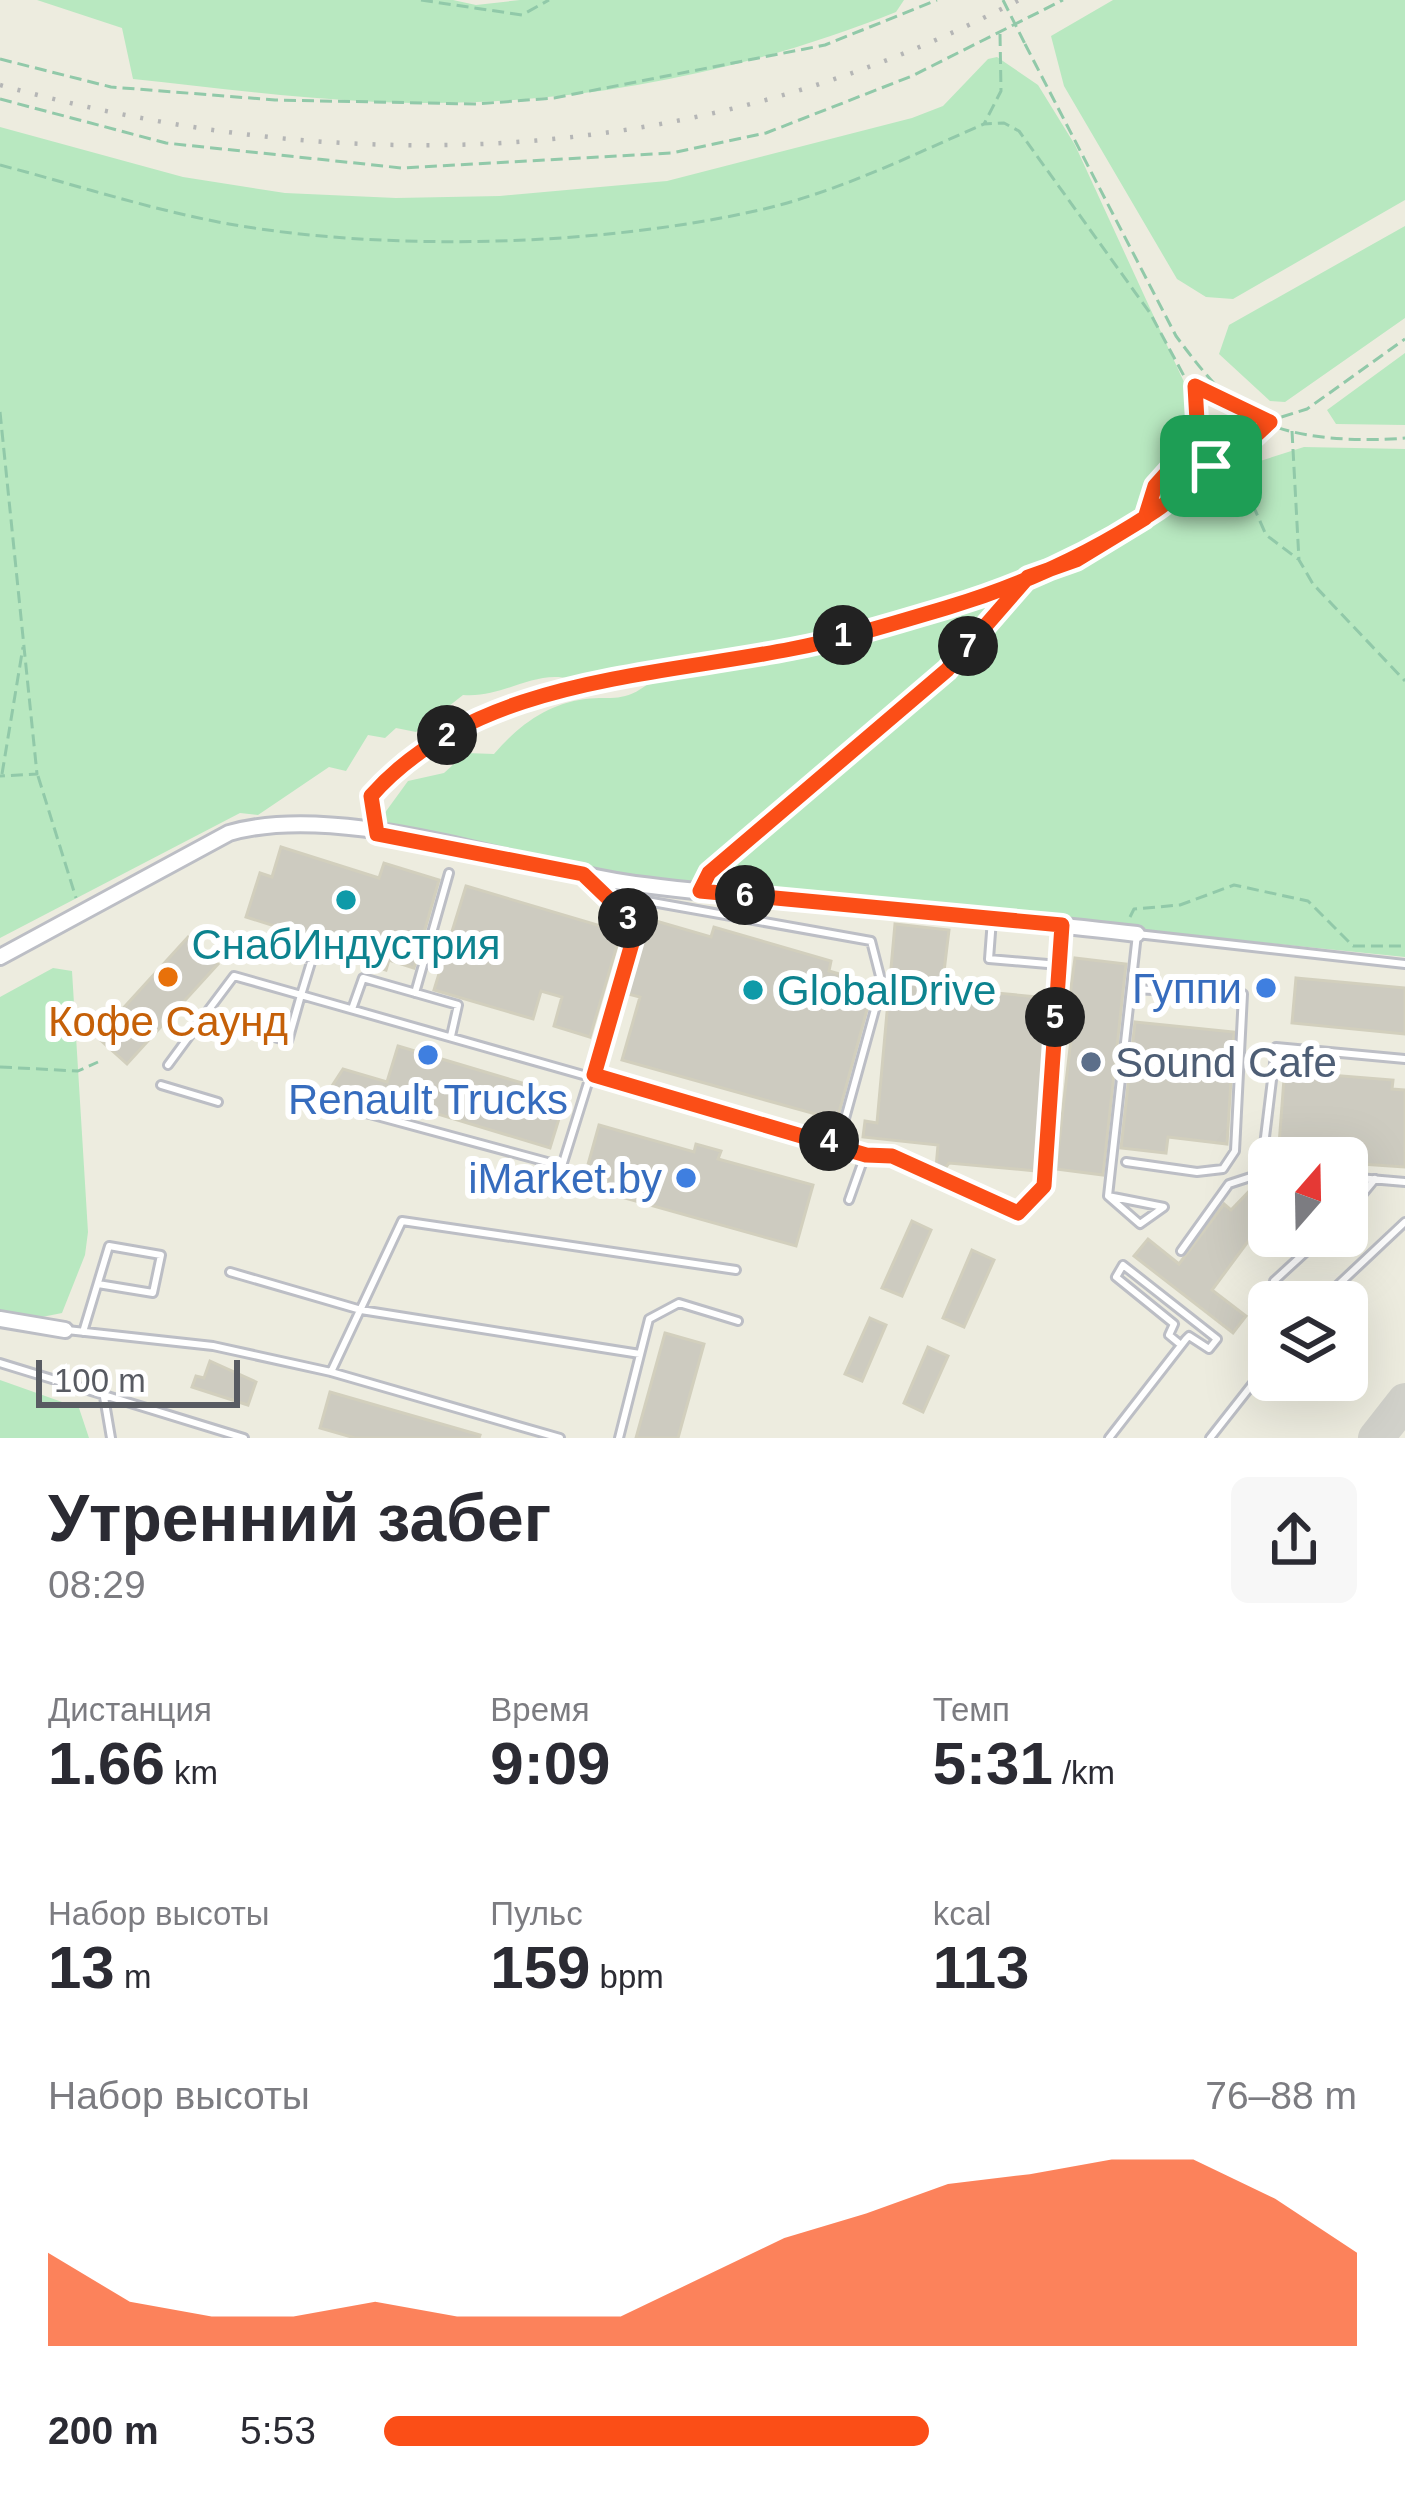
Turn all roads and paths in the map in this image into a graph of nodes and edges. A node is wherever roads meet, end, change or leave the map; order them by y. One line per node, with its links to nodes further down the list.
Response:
1 (422, 0): 2 (path)
2 (549, 0)
3 (937, 0): 7 (path)
4 (1003, 0): 13 (path, bridge)
5 (1063, 0): 6 (path)
6 (1001, 32): 8 (path); 9 (path)
7 (0, 59)
8 (0, 98)
9 (984, 124): 10 (path); 12 (path)
10 (0, 165)
11 (1405, 339): 15 (path)
12 (1195, 386): 13 (path); 19 (path)
13 (1236, 403): 15 (path)
14 (0, 412): 22 (path)
15 (1270, 422): 16 (path); 18 (path)
16 (1292, 429): 17 (path); 20 (path)
17 (1405, 438)
18 (1232, 455): 19 (path); 20 (path)
19 (1145, 518): 21 (path)
20 (1299, 560): 23 (path)
21 (1028, 577): 26 (path); 29 (path)
22 (24, 640): 24 (path); 25 (path)
23 (1405, 681)
24 (37, 774): 25 (path); 31 (path)
25 (1, 776)
26 (377, 834): 28 (street); 31 (street)
27 (449, 873): 41 (lane)
28 (583, 874): 29 (street); 30 (lane)
29 (700, 891): 32 (street)
30 (617, 908): 50 (lane); 55 (lane)
31 (83, 911): 37 (street)
32 (992, 918): 33 (street); 39 (lane)
33 (1062, 925): 34 (street); 39 (lane)
34 (1133, 927): 36 (path); 38 (lane); 40 (lane)
35 (230, 938): 42 (lane)
36 (1405, 946)
37 (0, 957)
38 (1405, 964)
39 (1059, 965): 56 (lane)
40 (1131, 989): 57 (lane); 63 (lane)
41 (416, 993): 43 (lane); 45 (lane)
42 (302, 995): 43 (lane); 44 (lane); 44 (lane)
43 (352, 1009): 45 (lane)
44 (204, 1016): 48 (lane)
45 (451, 1036): 50 (lane)
46 (1405, 1059): 54 (lane)
47 (98, 1061): 49 (path)
48 (168, 1065)
49 (0, 1067)
50 (594, 1075): 53 (lane); 55 (lane)
51 (160, 1085): 52 (lane)
52 (218, 1102)
53 (355, 1109)
54 (1268, 1137)
55 (838, 1144): 56 (lane)
56 (866, 1155): 64 (lane)
57 (1126, 1162)
58 (1248, 1177): 66 (lane)
59 (1368, 1178): 60 (lane)
60 (1375, 1179): 61 (lane); 62 (lane)
61 (1405, 1182)
62 (1368, 1188)
63 (1108, 1196): 63 (lane)
64 (849, 1200)
65 (1405, 1222): 71 (lane)
66 (1181, 1251)
67 (1300, 1257): 70 (lane)
68 (736, 1270): 73 (lane)
69 (230, 1272): 73 (lane)
70 (1274, 1281)
71 (1342, 1281)
72 (98, 1284): 72 (lane); 77 (lane)
73 (362, 1310): 79 (lane); 81 (lane)
74 (0, 1319): 76 (street)
75 (738, 1321): 79 (lane)
76 (65, 1330): 77 (lane)
77 (83, 1332): 81 (lane)
78 (1181, 1346): 78 (lane); 88 (lane)
79 (640, 1354): 87 (lane)
80 (0, 1363): 83 (lane)
81 (331, 1372): 86 (lane)
82 (1248, 1390): 89 (lane)
83 (104, 1397): 84 (lane); 85 (lane)
84 (110, 1438)
85 (244, 1438)
86 (560, 1438)
87 (619, 1438)
88 (1109, 1438)
89 (1210, 1438)

